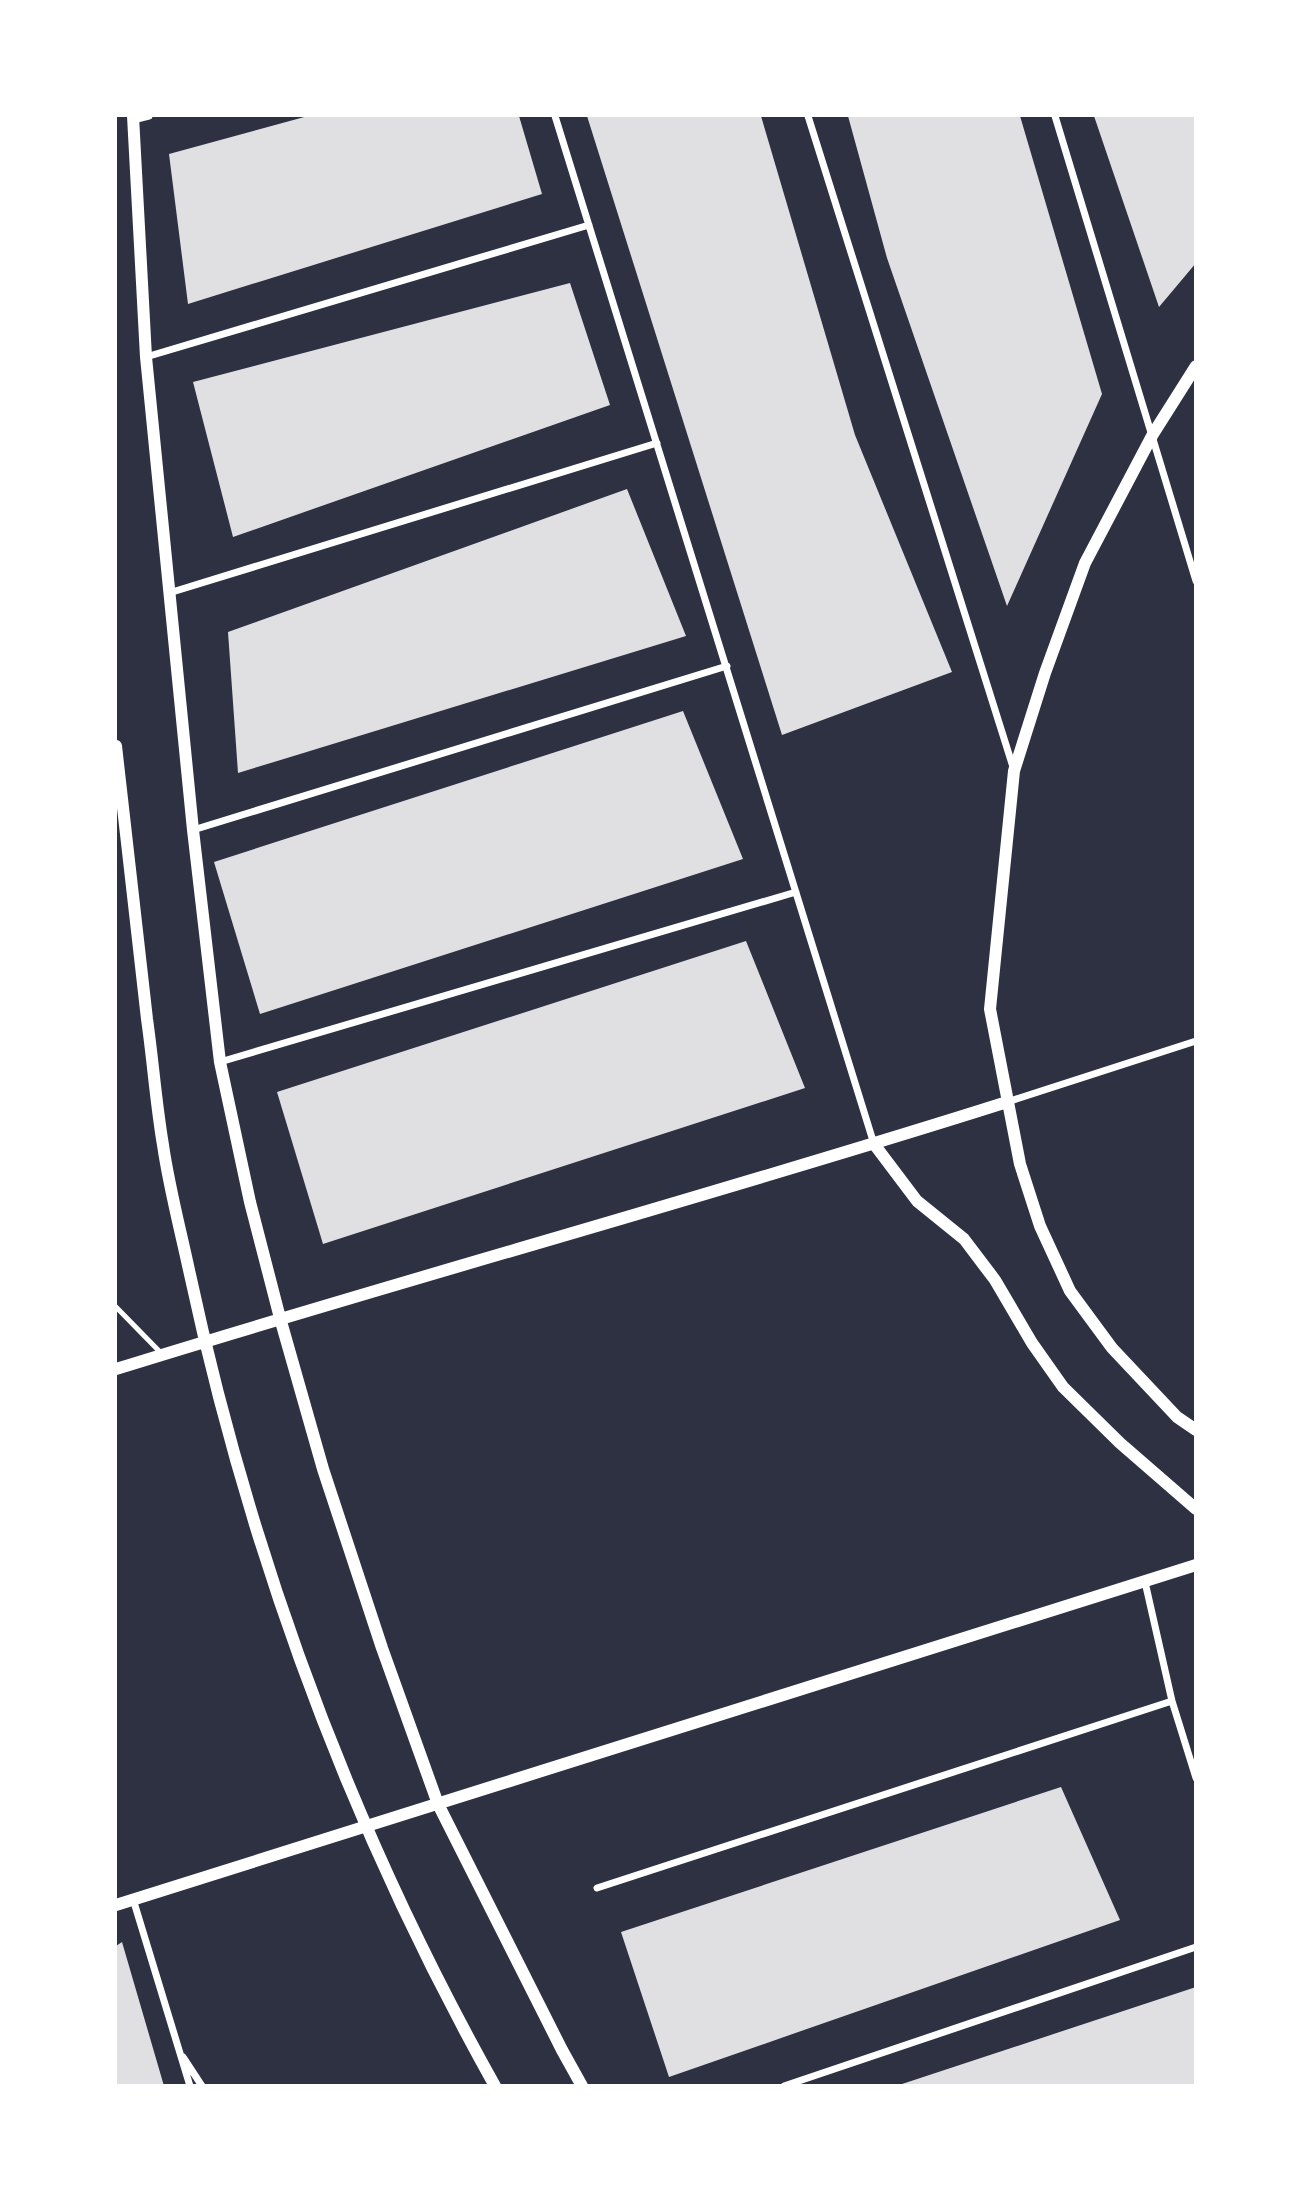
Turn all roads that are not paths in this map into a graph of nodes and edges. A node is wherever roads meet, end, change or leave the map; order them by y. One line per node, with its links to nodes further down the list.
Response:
1 (149, 116): 5 (street)
2 (555, 116): 6 (street)
3 (808, 116): 15 (street)
4 (1055, 116): 9 (street)
5 (133, 118): 7 (street)
6 (589, 225): 7 (street); 10 (street)
7 (146, 357): 12 (street)
8 (1195, 366): 9 (street)
9 (1153, 434): 11 (street); 15 (street)
10 (657, 443): 12 (street); 13 (street)
11 (1195, 581)
12 (169, 593): 16 (street)
13 (727, 666): 16 (street); 17 (street)
14 (116, 746): 24 (street)
15 (1014, 771): 20 (street)
16 (193, 830): 19 (street)
17 (796, 892): 19 (street); 21 (street)
18 (1195, 1041): 20 (street)
19 (220, 1062): 23 (street)
20 (1007, 1102): 21 (street); 27 (street)
21 (874, 1144): 23 (street); 28 (street)
22 (116, 1307): 25 (lane)
23 (280, 1318): 24 (street); 33 (street)
24 (204, 1341): 25 (street); 34 (street)
25 (162, 1354): 26 (street)
26 (116, 1369)
27 (1195, 1430)
28 (1195, 1509)
29 (1195, 1566): 30 (street)
30 (1145, 1581): 31 (street); 33 (street)
31 (1172, 1701): 32 (street); 35 (street)
32 (1195, 1778)
33 (438, 1804): 34 (street); 43 (street)
34 (366, 1826): 36 (street); 42 (street)
35 (597, 1888)
36 (133, 1899): 37 (street); 39 (street)
37 (116, 1905)
38 (1195, 1947): 44 (street)
39 (178, 2049): 40 (street); 41 (street)
40 (190, 2085)
41 (202, 2085)
42 (495, 2085)
43 (582, 2085)
44 (784, 2085)

